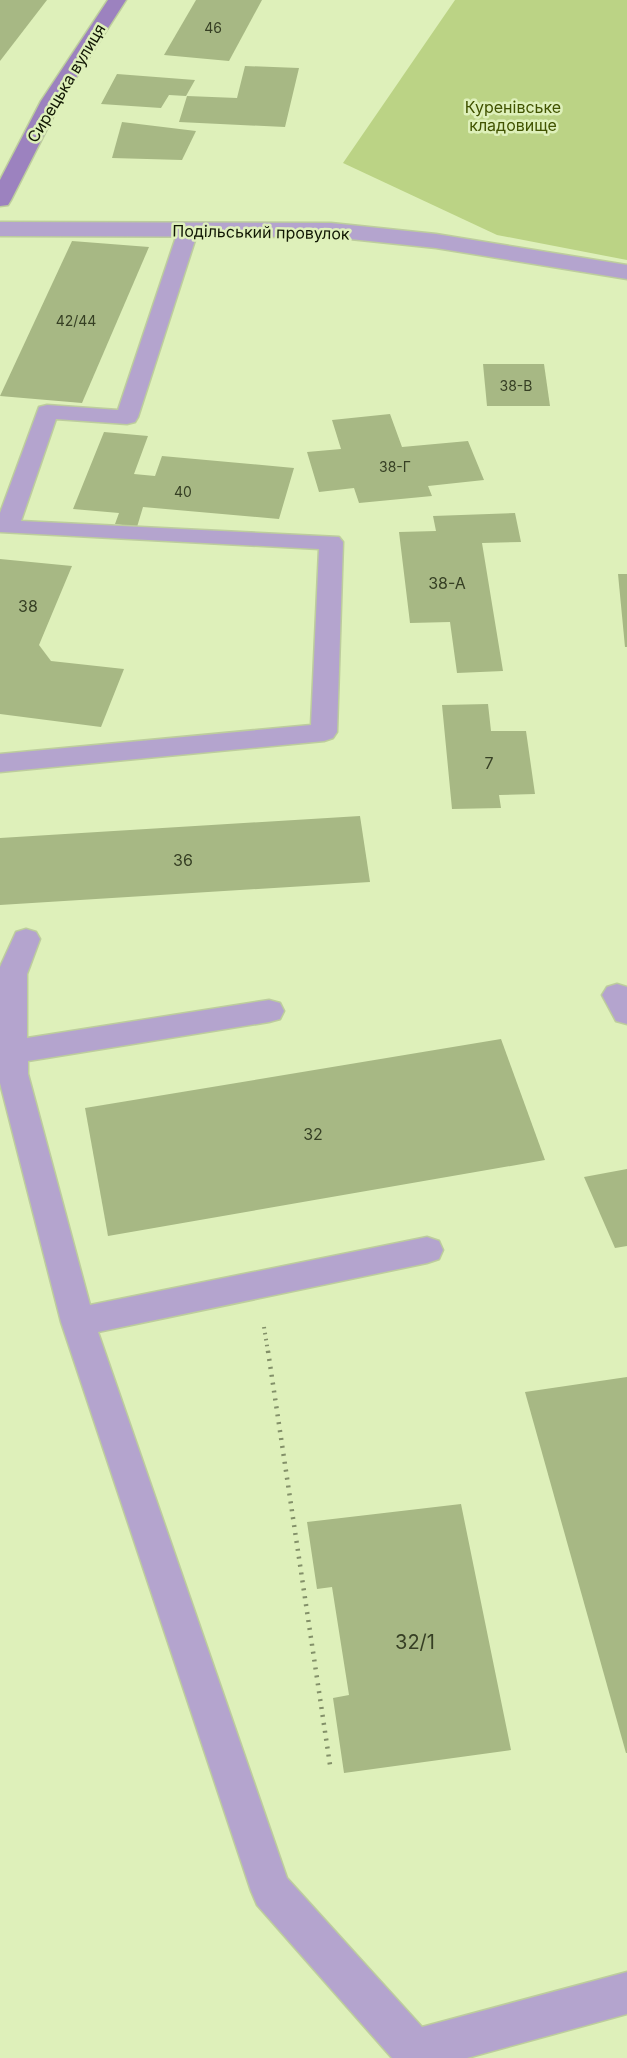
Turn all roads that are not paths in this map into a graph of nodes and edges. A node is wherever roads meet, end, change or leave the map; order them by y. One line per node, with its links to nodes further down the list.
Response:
1 (117, 0): 2 (main road, Сирецька вулиця)
2 (0, 200)
3 (0, 229): 4 (street, Подільський провулок)
4 (188, 231): 5 (street, Подільський провулок); 6 (lane)
5 (627, 273)
6 (0, 763)
7 (26, 939): 9 (lane)
8 (269, 1011): 9 (lane)
9 (12, 1052): 11 (lane)
10 (427, 1250): 11 (lane)
11 (78, 1322): 13 (lane)
12 (627, 1993): 13 (lane)
13 (415, 2054)

